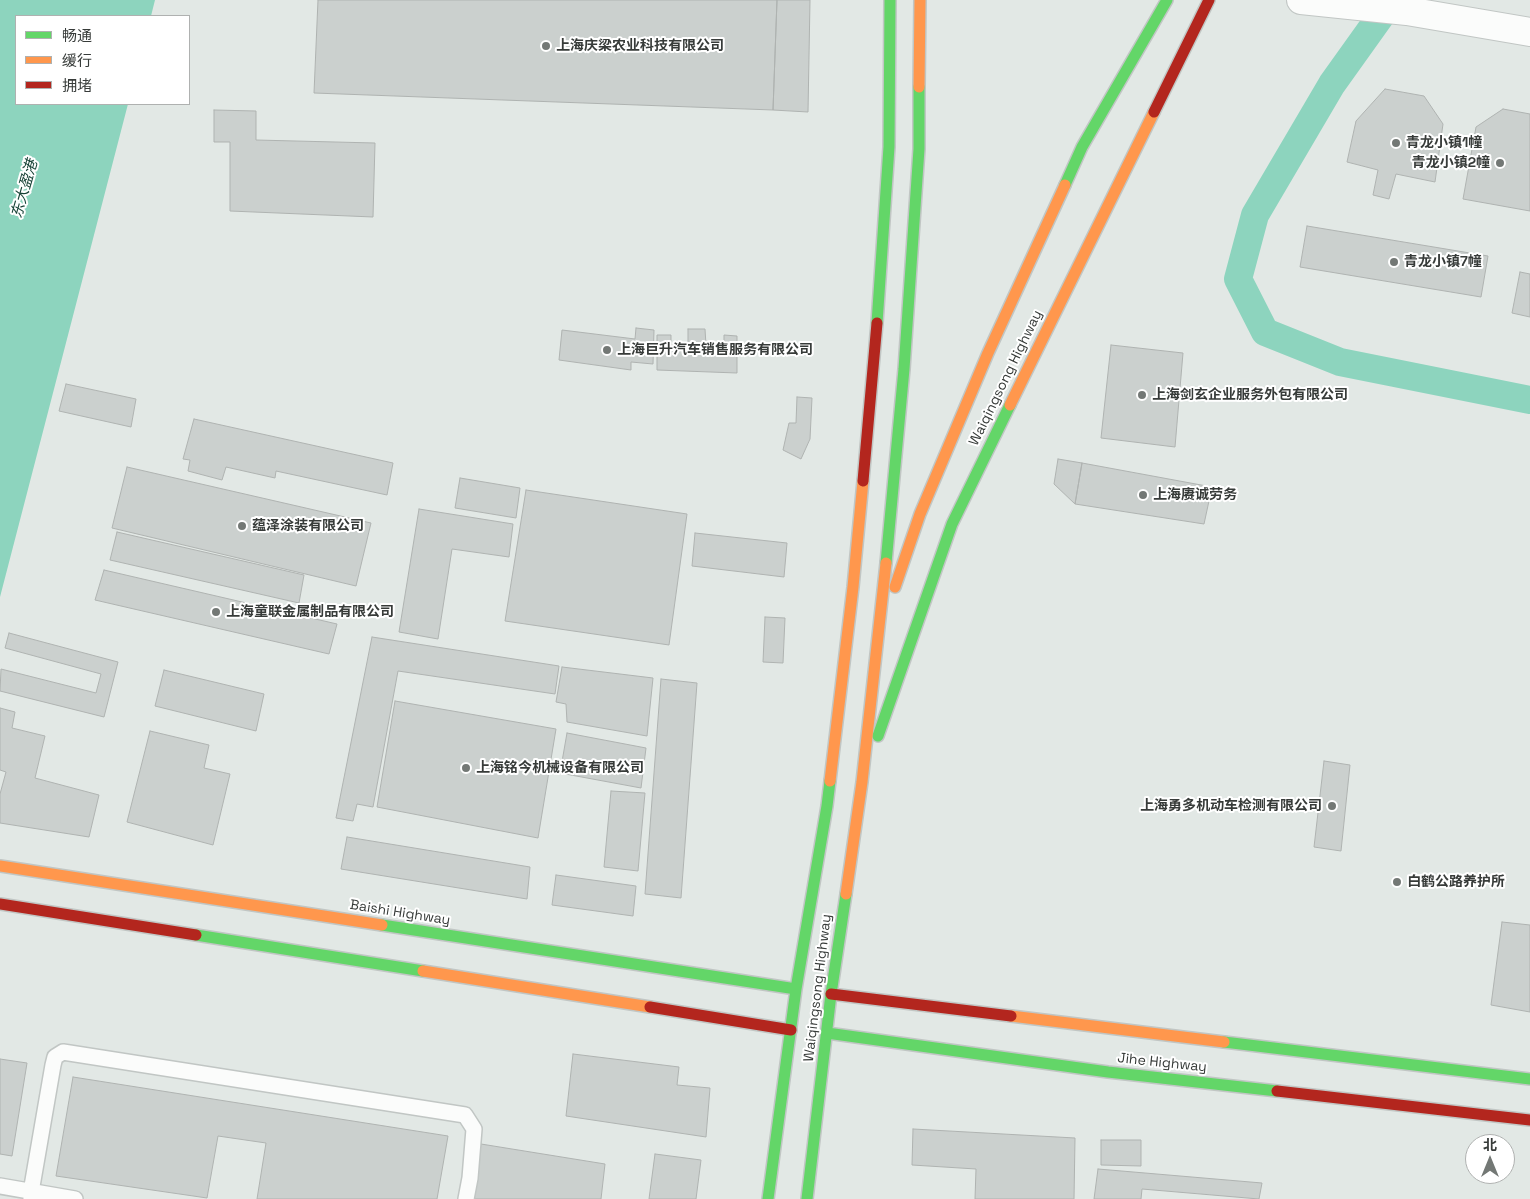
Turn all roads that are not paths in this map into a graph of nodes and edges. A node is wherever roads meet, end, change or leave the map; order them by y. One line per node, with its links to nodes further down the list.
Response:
1 (890, 0): 11 (main road, Waiqingsong Highway)
2 (920, 0): 7 (main road, Waiqingsong Highway)
3 (1167, 0): 7 (main road, Waiqingsong Highway)
4 (1209, 0): 10 (main road, Waiqingsong Highway)
5 (1301, 0): 6 (street)
6 (1530, 32)
7 (879, 638): 8 (main road, Waiqingsong Highway); 10 (main road, Waiqingsong Highway)
8 (861, 693)
9 (846, 738): 11 (main road, Waiqingsong Highway)
10 (862, 782): 15 (main road, Waiqingsong Highway)
11 (828, 793): 14 (main road, Waiqingsong Highway)
12 (0, 866): 14 (main road, Baishi Highway)
13 (0, 904): 16 (main road)
14 (801, 990): 16 (main road, Waiqingsong Highway)
15 (827, 993): 17 (main road, Waiqingsong Highway); 18 (main road, Jihe Highway)
16 (796, 1030): 25 (main road, Waiqingsong Highway)
17 (822, 1033): 19 (main road, Jihe Highway); 26 (main road, Waiqingsong Highway)
18 (1530, 1079)
19 (1530, 1120)
20 (0, 1186): 22 (lane)
21 (0, 1194): 22 (lane)
22 (31, 1197): 23 (lane); 24 (lane)
23 (75, 1199)
24 (466, 1199)
25 (768, 1199)
26 (807, 1199)

